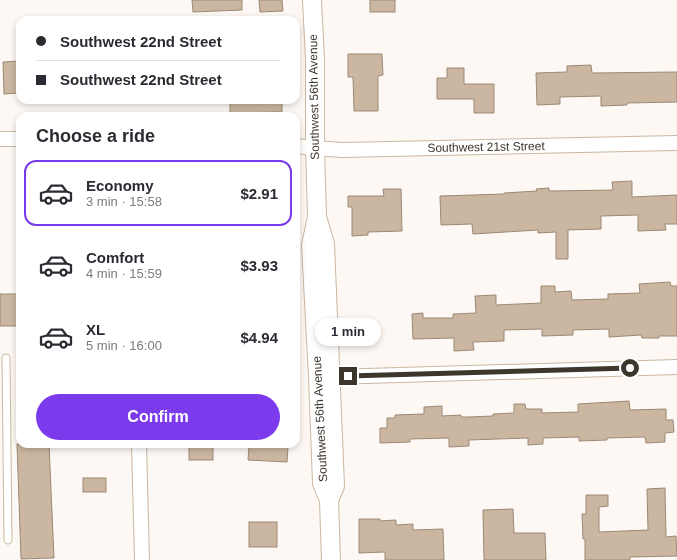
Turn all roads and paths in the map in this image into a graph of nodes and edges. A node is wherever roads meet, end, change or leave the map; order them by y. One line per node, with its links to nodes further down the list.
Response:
1 (312, 0): 6 (street, Southwest 56th Avenue)
2 (0, 139): 3 (street)
3 (16, 139)
4 (677, 143): 6 (street, Southwest 21st Street)
5 (300, 146): 6 (street, Southwest 21st Street)
6 (315, 148): 7 (street, Southwest 56th Avenue)
7 (317, 217): 10 (street, Southwest 56th Avenue); 13 (street, Southwest 56th Avenue)
8 (6, 358): 12 (lane)
9 (677, 367): 10 (street)
10 (331, 377): 13 (street, Southwest 56th Avenue)
11 (139, 448): 15 (street)
12 (3, 449): 14 (lane)
13 (329, 500): 16 (street, Southwest 56th Avenue)
14 (8, 540)
15 (142, 560)
16 (331, 560)

